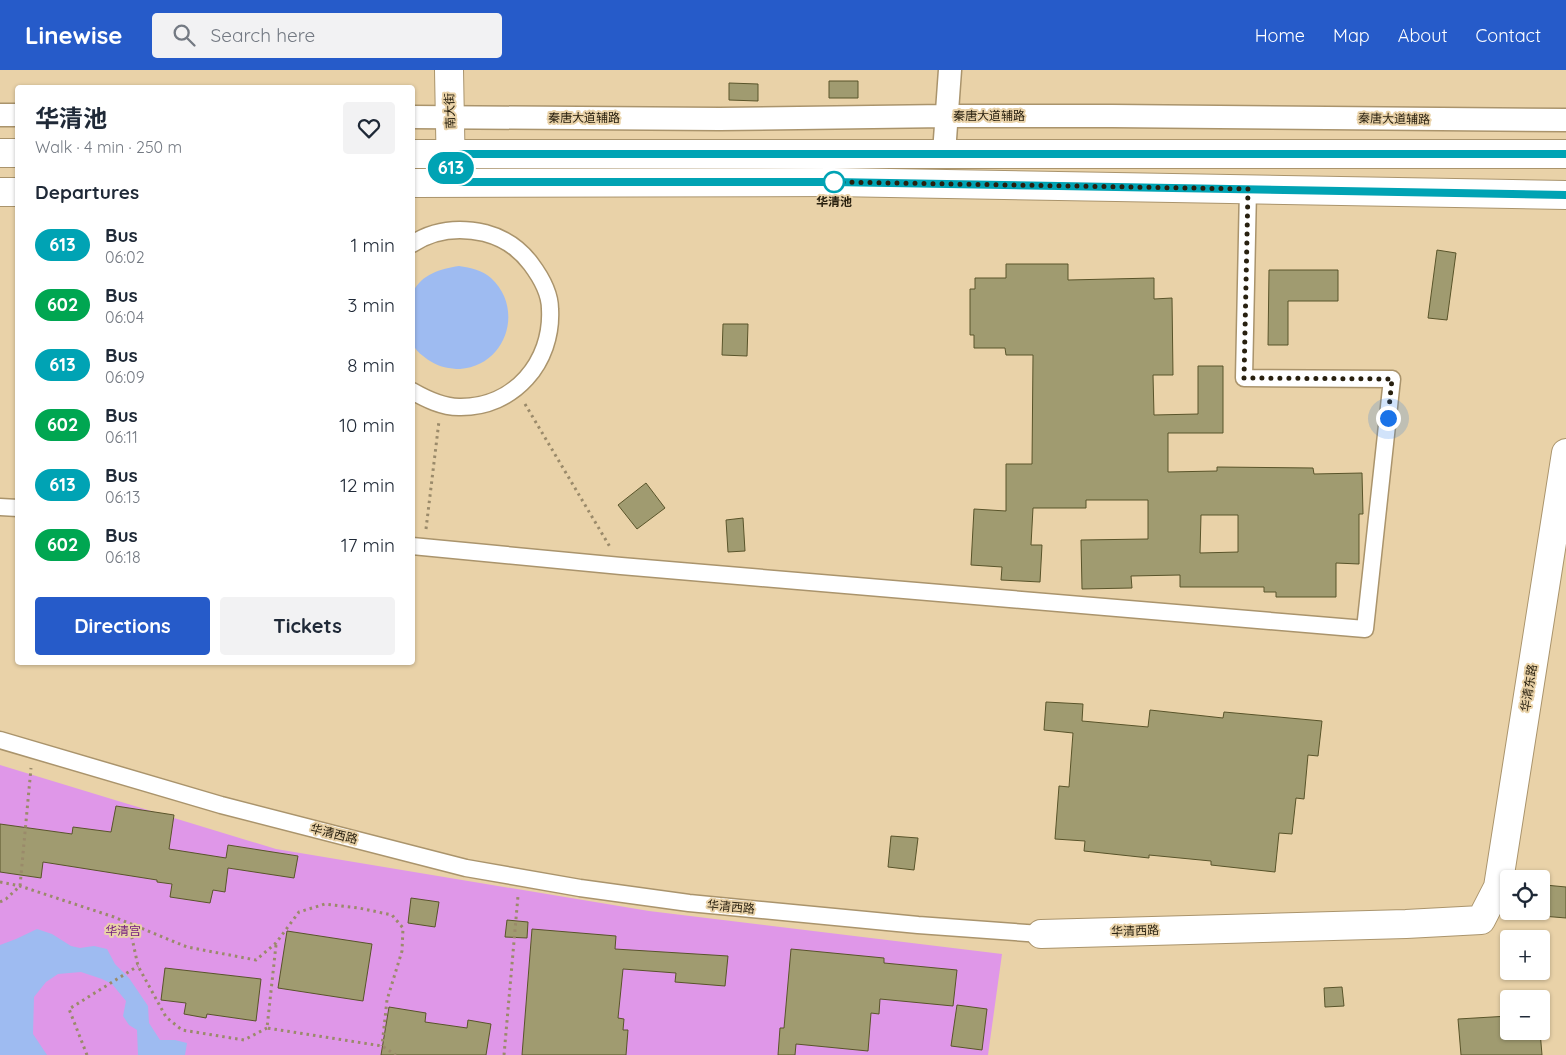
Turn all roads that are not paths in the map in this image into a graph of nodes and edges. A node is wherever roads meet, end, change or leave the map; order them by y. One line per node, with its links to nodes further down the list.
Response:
1 (449, 70): 7 (main road, 南大街)
2 (950, 70): 5 (street)
3 (0, 115): 4 (street)
4 (15, 115)
5 (946, 116): 7 (street, 秦唐大道辅路); 8 (street, 秦唐大道辅路); 11 (street)
6 (415, 117): 7 (street, 秦唐大道辅路)
7 (450, 117): 13 (main road, 南大街)
8 (1566, 120)
9 (0, 153): 10 (main road)
10 (15, 153)
11 (944, 153): 13 (main road); 14 (main road)
12 (415, 154): 13 (main road)
13 (451, 154): 15 (main road, 南大街)
14 (1566, 154)
15 (451, 182): 16 (main road); 17 (main road)
16 (415, 183)
17 (1248, 189): 20 (main road); 26 (street)
18 (0, 192): 19 (main road)
19 (15, 192)
20 (1566, 195)
21 (415, 243): 22 (street)
22 (415, 393)
23 (1566, 453): 28 (main road, 华清东路)
24 (0, 507): 25 (street)
25 (15, 508)
26 (418, 547)
27 (0, 740): 29 (street, 华清西路)
28 (1481, 920): 29 (main road, 华清西路)
29 (1041, 934)

